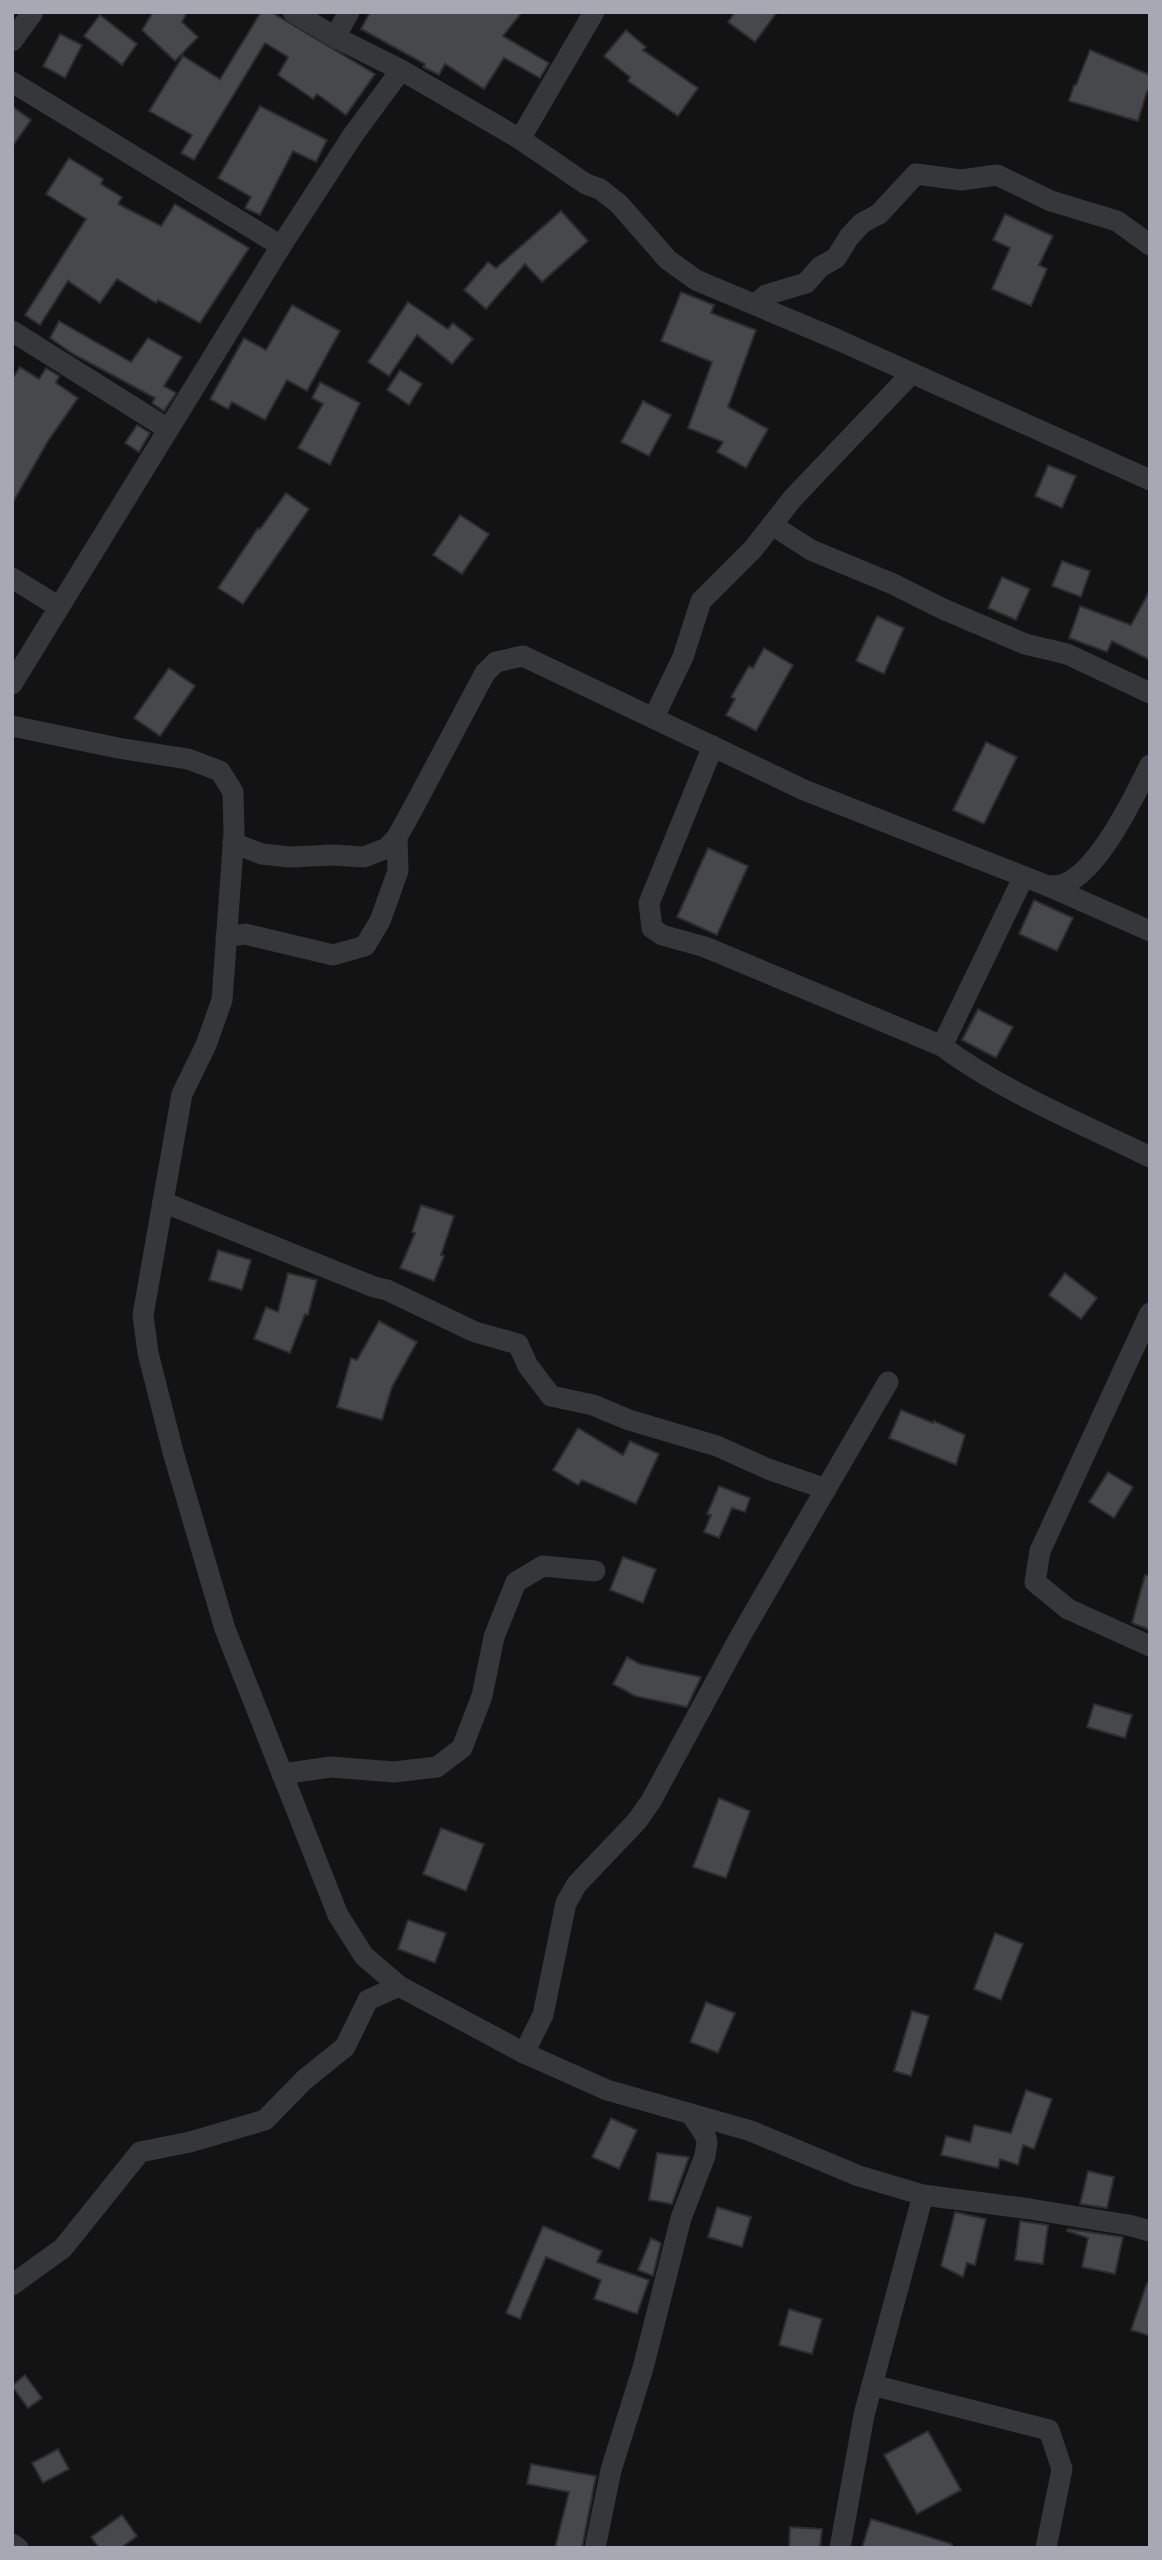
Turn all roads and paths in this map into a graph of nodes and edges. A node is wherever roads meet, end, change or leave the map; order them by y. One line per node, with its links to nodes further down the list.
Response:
1 (33, 12): 6 (street)
2 (293, 12): 5 (street)
3 (349, 12): 5 (street)
4 (594, 12): 9 (street)
5 (335, 37): 7 (street)
6 (12, 41)
7 (401, 70): 9 (street); 11 (street)
8 (12, 82): 11 (street)
9 (520, 139): 12 (street)
10 (1150, 244): 12 (street)
11 (281, 246): 15 (street)
12 (755, 304): 14 (street)
13 (12, 331): 15 (street)
14 (912, 373): 16 (street); 17 (street)
15 (168, 429): 19 (street)
16 (1150, 480)
17 (772, 525): 21 (street); 22 (street)
18 (12, 578): 19 (street)
19 (59, 607): 20 (street)
20 (12, 684)
21 (1150, 693)
22 (654, 717): 24 (street); 26 (street)
23 (12, 726): 27 (street)
24 (713, 746): 28 (street); 32 (street)
25 (1150, 765): 29 (street)
26 (397, 837): 27 (street); 31 (street)
27 (233, 843): 31 (street)
28 (1023, 878): 29 (street); 32 (street)
29 (1048, 886): 30 (street)
30 (1150, 931)
31 (226, 937): 34 (street)
32 (942, 1046): 33 (street)
33 (1150, 1157)
34 (163, 1202): 37 (street); 40 (street)
35 (1150, 1313): 39 (street)
36 (888, 1382): 37 (street)
37 (826, 1489): 42 (street)
38 (595, 1571): 40 (street)
39 (1150, 1646)
40 (282, 1774): 41 (street)
41 (399, 1986): 42 (street); 46 (street)
42 (524, 2053): 43 (street)
43 (691, 2114): 44 (street); 50 (street)
44 (923, 2195): 45 (street); 47 (street)
45 (1150, 2231)
46 (12, 2285)
47 (872, 2385): 51 (street); 52 (street)
48 (12, 2544): 49 (street)
49 (18, 2548)
50 (595, 2548)
51 (840, 2548)
52 (1046, 2548)

